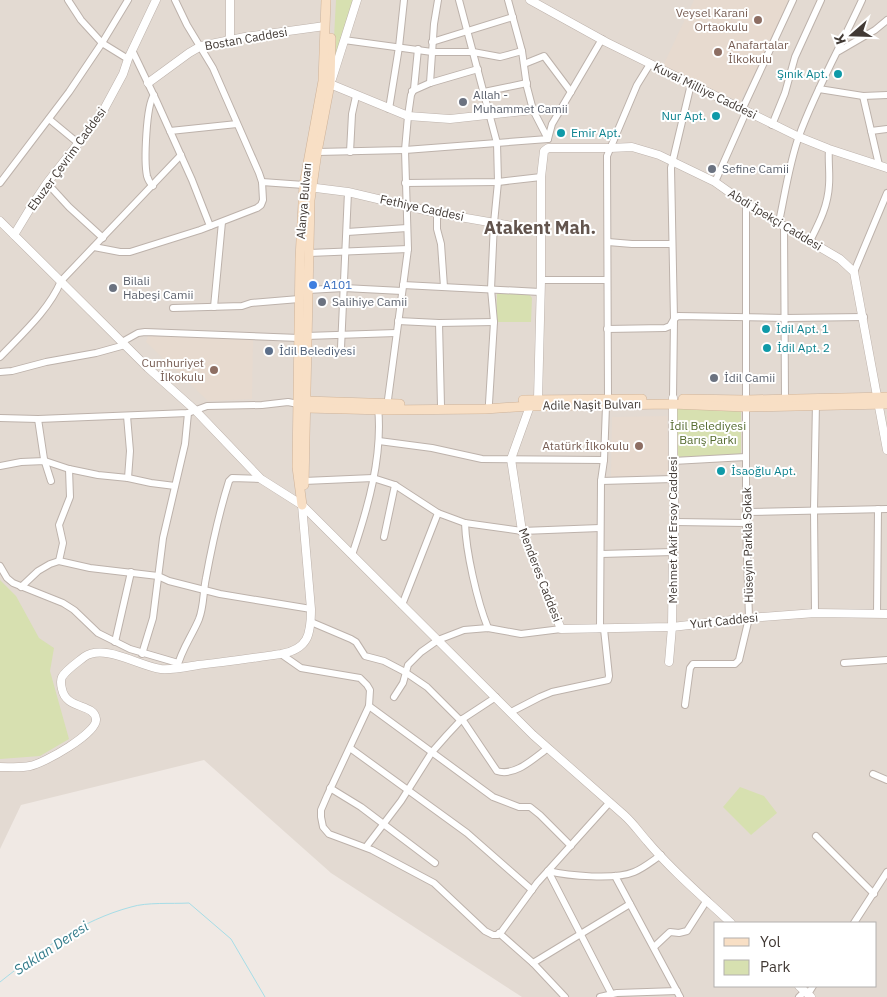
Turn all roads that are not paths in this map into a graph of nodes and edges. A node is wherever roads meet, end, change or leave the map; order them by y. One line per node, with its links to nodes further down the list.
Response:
1 (68, 0): 25 (street)
2 (128, 0): 25 (street)
3 (156, 0): 29 (street, Ebuzer Çevrim Caddesi)
4 (175, 0): 26 (street)
5 (230, 0): 21 (street)
6 (326, 0): 19 (main road, Alanya Bulvarı)
7 (331, 0): 39 (main road, Alanya Bulvarı)
8 (357, 0): 22 (street)
9 (404, 0): 27 (street)
10 (438, 0): 24 (street)
11 (459, 0): 20 (street)
12 (508, 0): 17 (street)
13 (530, 0): 23 (street, Kuvai Milliye Caddesi)
14 (793, 0): 53 (street)
15 (821, 0): 58 (street)
16 (862, 0): 31 (street)
17 (513, 17): 20 (street); 30 (street)
18 (887, 20): 31 (street)
19 (325, 26): 21 (street, Bostan Caddesi); 39 (main road, Alanya Bulvarı)
20 (467, 31): 24 (street); 33 (street)
21 (230, 40): 26 (street, Bostan Caddesi)
22 (344, 40): 27 (street); 39 (street)
23 (602, 40): 36 (street, Kuvai Milliye Caddesi); 46 (street)
24 (432, 42): 32 (street)
25 (102, 43): 34 (street); 56 (street)
26 (200, 46): 38 (street, Bostan Caddesi); 57 (street)
27 (399, 48): 28 (street); 51 (street)
28 (418, 49): 32 (street); 44 (street)
29 (132, 50): 34 (street, Ebuzer Çevrim Caddesi); 38 (street)
30 (522, 51): 33 (street); 35 (street)
31 (839, 51): 43 (street)
32 (432, 52): 33 (street); 40 (street)
33 (473, 52): 37 (street)
34 (128, 59): 64 (street, Ebuzer Çevrim Caddesi)
35 (524, 64): 41 (street); 46 (street)
36 (650, 64): 42 (street, Kuvai Milliye Caddesi); 66 (street)
37 (478, 69): 40 (street); 45 (street)
38 (148, 83): 47 (street)
39 (327, 83): 49 (street); 70 (main road, Alanya Bulvarı); 84 (main road, Alanya Bulvarı)
40 (430, 83): 44 (street)
41 (526, 83): 45 (street); 52 (street)
42 (691, 84): 53 (street, Kuvai Milliye Caddesi); 73 (street)
43 (819, 89): 50 (street); 62 (street)
44 (412, 91): 54 (street)
45 (484, 92): 55 (street)
46 (571, 92): 63 (street)
47 (154, 95): 60 (street); 83 (street)
48 (887, 95): 50 (street)
49 (356, 96): 51 (street); 71 (street)
50 (863, 96): 61 (street)
51 (389, 109): 54 (street)
52 (533, 110): 55 (street); 63 (street)
53 (744, 111): 58 (street, Kuvai Milliye Caddesi); 79 (street)
54 (408, 116): 55 (street); 69 (street)
55 (491, 116): 65 (street)
56 (48, 119): 64 (street); 82 (street)
57 (237, 124): 60 (street); 77 (street)
58 (772, 125): 62 (street, Kuvai Milliye Caddesi)
59 (887, 129): 61 (street)
60 (170, 131): 72 (street)
61 (871, 131): 74 (street)
62 (799, 137): 68 (street, Kuvai Milliye Caddesi); 93 (street)
63 (548, 139): 65 (street); 67 (street)
64 (78, 143): 80 (street, Ebuzer Çevrim Caddesi)
65 (497, 143): 69 (street); 78 (street)
66 (610, 148): 67 (street, Abdi İpekçi Caddesi); 73 (street, Abdi İpekçi Caddesi); 101 (street)
67 (545, 149): 76 (street)
68 (829, 149): 74 (street, Kuvai Milliye Caddesi); 100 (street)
69 (405, 150): 71 (street); 81 (street)
70 (317, 152): 71 (street); 84 (main road, Alanya Bulvarı)
71 (350, 152)
72 (181, 156): 83 (street); 94 (street)
73 (672, 161): 79 (street, Abdi İpekçi Caddesi); 102 (street)
74 (878, 165): 75 (street, Kuvai Milliye Caddesi)
75 (887, 168)
76 (541, 177): 78 (street); 96 (street)
77 (262, 182): 84 (street); 91 (street)
78 (498, 182): 81 (street); 92 (street)
79 (715, 182): 87 (street, Abdi İpekçi Caddesi)
80 (47, 183): 98 (street, Ebuzer Çevrim Caddesi); 99 (street)
81 (405, 183): 88 (street)
82 (0, 184)
83 (153, 186): 99 (street)
84 (307, 186): 85 (street, Fethiye Caddesi); 106 (main road, Alanya Bulvarı); 117 (main road, Alanya Bulvarı)
85 (348, 192): 88 (street, Fethiye Caddesi); 97 (street)
86 (887, 193): 107 (street)
87 (746, 204): 93 (street, Abdi İpekçi Caddesi); 120 (street, Hüseyin Parkla Sokak)
88 (406, 206): 89 (street, Fethiye Caddesi); 95 (street)
89 (437, 213): 92 (street, Fethiye Caddesi); 111 (street)
90 (0, 221): 98 (street)
91 (222, 222): 94 (street); 118 (street)
92 (494, 223): 96 (street, Fethiye Caddesi); 114 (street)
93 (782, 224): 100 (street, Abdi İpekçi Caddesi); 122 (street)
94 (210, 226): 103 (street)
95 (407, 228): 97 (street); 104 (street)
96 (541, 231): 108 (street)
97 (347, 232): 105 (street)
98 (14, 235): 110 (street)
99 (102, 238): 103 (street)
100 (810, 241): 107 (street, Abdi İpekçi Caddesi)
101 (608, 242): 102 (street); 109 (street)
102 (672, 244): 123 (street)
103 (94, 246): 110 (street)
104 (408, 249): 105 (street); 113 (street)
105 (346, 250): 106 (street); 112 (street)
106 (309, 252): 115 (main road, Alanya Bulvarı)
107 (854, 272): 121 (street)
108 (541, 280): 109 (street); 116 (street)
109 (607, 280): 127 (street)
110 (61, 281): 131 (street); 133 (street)
111 (444, 287): 113 (street); 114 (street)
112 (344, 288): 113 (street); 115 (street); 129 (street)
113 (402, 288): 124 (street)
114 (491, 289): 116 (street); 125 (street)
115 (308, 290): 130 (main road, Alanya Bulvarı)
116 (540, 292): 135 (street)
117 (299, 299): 118 (street); 130 (main road, Alanya Bulvarı)
118 (214, 307): 119 (street)
119 (173, 308)
120 (746, 317): 122 (street); 123 (street); 142 (street, Hüseyin Parkla Sokak)
121 (864, 317): 122 (street); 139 (street)
122 (784, 318): 136 (street)
123 (674, 319): 127 (street); 137 (street)
124 (398, 321): 126 (street); 128 (street)
125 (494, 322): 126 (street); 140 (street)
126 (438, 323): 144 (street)
127 (607, 329): 141 (street)
128 (396, 333): 129 (street); 146 (street)
129 (341, 334): 130 (street); 132 (street)
130 (303, 337): 131 (street); 143 (main road, Alanya Bulvarı)
131 (124, 344): 134 (street); 147 (street)
132 (340, 348)
133 (0, 356)
134 (0, 372)
135 (538, 399): 140 (main road, Adile Naşit Bulvarı); 141 (main road, Adile Naşit Bulvarı)
136 (785, 399): 138 (main road, Adile Naşit Bulvarı); 142 (main road, Adile Naşit Bulvarı)
137 (673, 401): 141 (main road, Adile Naşit Bulvarı); 142 (main road, Adile Naşit Bulvarı); 157 (street, Mehmet Akif Ersoy Caddesi)
138 (816, 401): 139 (main road, Adile Naşit Bulvarı); 142 (main road, Adile Naşit Bulvarı); 172 (street)
139 (883, 401): 152 (street)
140 (488, 403): 144 (main road, Adile Naşit Bulvarı)
141 (607, 403): 145 (main road, Adile Naşit Bulvarı); 155 (street)
142 (746, 403): 153 (street, Hüseyin Parkla Sokak)
143 (303, 404): 146 (main road, Adile Naşit Bulvarı); 147 (street); 165 (main road); 169 (main road)
144 (441, 406): 146 (main road, Adile Naşit Bulvarı)
145 (530, 406): 146 (main road, Adile Naşit Bulvarı); 154 (street, Menderes Caddesi)
146 (382, 407): 151 (street)
147 (191, 412): 148 (street); 162 (street); 168 (street)
148 (127, 416): 150 (street); 160 (street)
149 (0, 418): 150 (street)
150 (38, 419): 156 (street)
151 (379, 441): 154 (street); 161 (street)
152 (887, 450)
153 (746, 457): 157 (street); 173 (street, Hüseyin Parkla Sokak)
154 (511, 458): 155 (street); 179 (street, Menderes Caddesi)
155 (604, 460): 166 (street)
156 (44, 461): 158 (street); 159 (street); 164 (street)
157 (673, 461): 163 (street, Mehmet Akif Ersoy Caddesi)
158 (0, 466)
159 (69, 469): 160 (street); 184 (street)
160 (128, 478): 168 (street)
161 (373, 478): 165 (street); 167 (street); 183 (street)
162 (261, 479): 169 (street); 189 (street)
163 (673, 479): 166 (street); 175 (street, Mehmet Akif Ersoy Caddesi)
164 (51, 480)
165 (304, 481): 169 (main road)
166 (600, 481): 178 (street)
167 (395, 485): 174 (street); 180 (street)
168 (175, 486): 187 (street)
169 (302, 506): 183 (street); 191 (street)
170 (887, 508): 171 (street)
171 (878, 509): 172 (street); 193 (street)
172 (814, 510): 173 (street); 192 (street)
173 (747, 512): 177 (street, Hüseyin Parkla Sokak)
174 (438, 513): 176 (street); 190 (street)
175 (675, 522): 177 (street); 181 (street, Mehmet Akif Ersoy Caddesi)
176 (464, 523): 179 (street); 198 (street)
177 (746, 523): 195 (street, Hüseyin Parkla Sokak)
178 (600, 528): 179 (street); 182 (street)
179 (522, 531): 199 (street, Menderes Caddesi)
180 (384, 537)
181 (673, 552): 182 (street); 197 (street, Mehmet Akif Ersoy Caddesi)
182 (601, 554): 200 (street)
183 (352, 555): 190 (street)
184 (60, 561): 186 (street); 188 (street)
185 (0, 566): 188 (street)
186 (131, 572): 187 (street); 202 (street)
187 (158, 576): 189 (street); 203 (street)
188 (21, 587): 202 (street)
189 (204, 590): 191 (street); 208 (street)
190 (402, 605): 201 (street)
191 (311, 609): 196 (street)
192 (815, 613): 193 (street, Yurt Caddesi); 195 (street, Yurt Caddesi)
193 (877, 614): 194 (street, Yurt Caddesi)
194 (887, 614)
195 (749, 618): 197 (street, Yurt Caddesi); 212 (street, Hüseyin Parkla Sokak)
196 (311, 622): 204 (street); 209 (street)
197 (672, 627): 200 (street, Yurt Caddesi); 206 (street, Mehmet Akif Ersoy Caddesi)
198 (488, 628): 199 (street); 201 (street)
199 (561, 629): 200 (street, Yurt Caddesi)
200 (602, 629): 214 (street)
201 (438, 640): 209 (street); 211 (street)
202 (115, 642): 203 (street)
203 (142, 654): 208 (street)
204 (281, 654): 208 (street); 213 (street)
205 (887, 660): 207 (street)
206 (669, 662)
207 (844, 663)
208 (177, 666): 219 (street)
209 (405, 672): 210 (street); 215 (street)
210 (394, 697)
211 (496, 697): 214 (street); 215 (street)
212 (684, 705)
213 (369, 706): 216 (street); 218 (street)
214 (511, 712): 217 (street)
215 (461, 720): 217 (street); 218 (street)
216 (350, 748): 222 (street); 223 (street)
217 (548, 748): 224 (street)
218 (432, 752): 223 (street); 227 (street)
219 (0, 767)
220 (873, 774): 221 (street)
221 (887, 780)
222 (330, 788): 225 (street); 228 (street)
223 (408, 790): 225 (street); 234 (street)
224 (610, 802): 227 (street); 229 (street)
225 (382, 824): 228 (street); 230 (street)
226 (816, 836): 235 (street)
227 (571, 846): 231 (street)
228 (366, 847): 240 (street)
229 (661, 855): 233 (street); 236 (street)
230 (435, 863)
231 (548, 871): 233 (street); 234 (street); 241 (street)
232 (887, 872): 235 (street)
233 (615, 876): 237 (street)
234 (532, 890): 240 (street)
235 (874, 894): 239 (street)
236 (707, 900): 238 (street); 242 (street)
237 (630, 904): 241 (street); 242 (street)
238 (731, 922)
239 (855, 922)
240 (499, 934): 243 (street)
241 (581, 934): 243 (street); 244 (street)
242 (654, 947): 245 (street)
243 (533, 963): 247 (street)
244 (611, 993): 246 (street); 248 (street)
245 (679, 994): 246 (street)
246 (627, 995)
247 (565, 997)
248 (600, 997)

